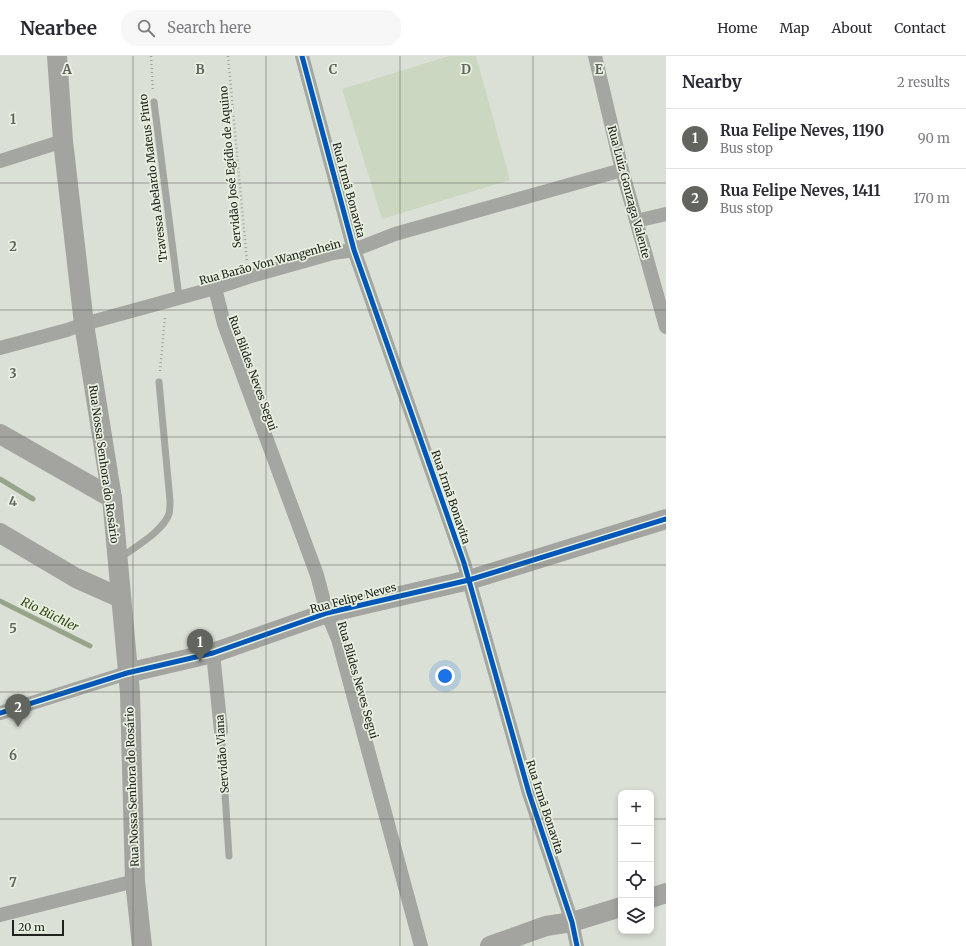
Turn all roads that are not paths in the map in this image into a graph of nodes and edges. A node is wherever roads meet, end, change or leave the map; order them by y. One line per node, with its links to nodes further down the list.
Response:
1 (57, 56): 5 (street, Rua Nossa Senhora do Rosário)
2 (302, 56): 10 (street, Rua Irmã Bonavita)
3 (595, 56): 7 (street, Rua Luiz Gonzaga Valente)
4 (154, 102): 12 (lane, Travessa Abelardo Mateus Pinto)
5 (63, 141): 6 (street); 13 (street, Rua Nossa Senhora do Rosário)
6 (0, 161)
7 (622, 170): 9 (street, Rua Luiz Gonzaga Valente); 10 (street, Rua Barão Von Wangenhein)
8 (666, 214): 9 (street)
9 (636, 221): 14 (street, Rua Luiz Gonzaga Valente)
10 (354, 250): 11 (street, Rua Barão Von Wangenhein); 22 (street, Rua Irmã Bonavita)
11 (215, 288): 12 (street, Rua Barão Von Wangenhein); 24 (street, Rua Blides Neves Segui)
12 (173, 299): 13 (street, Rua Barão Von Wangenhein)
13 (84, 324): 15 (street, Rua Barão Von Wangenhein); 18 (street, Rua Nossa Senhora do Rosário)
14 (666, 327)
15 (0, 348)
16 (159, 382): 21 (lane)
17 (0, 434): 18 (street)
18 (112, 498): 21 (street, Rua Nossa Senhora do Rosário)
19 (666, 520): 22 (street, Rua Felipe Neves)
20 (0, 533): 23 (street)
21 (117, 561): 23 (street, Rua Nossa Senhora do Rosário)
22 (469, 580): 24 (street, Rua Felipe Neves); 35 (street, Rua Irmã Bonavita)
23 (121, 598): 26 (street, Rua Nossa Senhora do Rosário)
24 (327, 613): 25 (street, Rua Felipe Neves); 37 (street, Rua Blides Neves Segui)
25 (212, 653): 26 (street, Rua Felipe Neves); 28 (street, Servidão Viana)
26 (128, 673): 27 (street, Rua Felipe Neves); 30 (street, Rua Nossa Senhora do Rosário)
27 (0, 713)
28 (221, 731): 29 (lane, Servidão Viana)
29 (229, 856)
30 (135, 881): 34 (street); 36 (street, Rua Nossa Senhora do Rosário)
31 (666, 893): 32 (street)
32 (654, 897)
33 (618, 908): 35 (street)
34 (0, 915)
35 (572, 922): 38 (street); 39 (street, Rua Irmã Bonavita)
36 (142, 946)
37 (421, 946)
38 (490, 946)
39 (577, 946)

